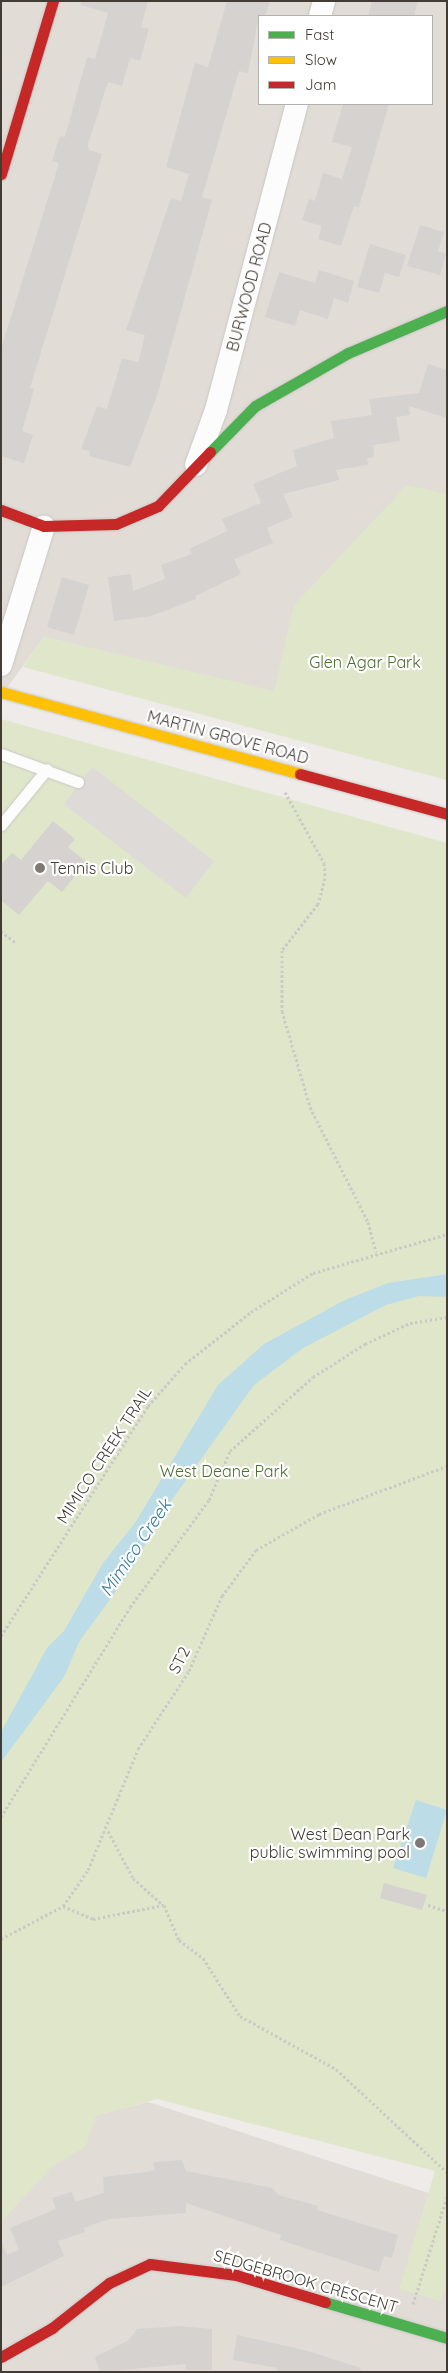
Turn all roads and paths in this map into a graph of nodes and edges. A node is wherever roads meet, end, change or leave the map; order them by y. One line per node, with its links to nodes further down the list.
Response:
1 (53, 1): 5 (street)
2 (324, 1): 3 (street)
3 (320, 15)
4 (297, 105): 8 (street, BURWOOD ROAD)
5 (9, 116): 6 (street)
6 (3, 162)
7 (447, 311): 8 (street)
8 (195, 468): 10 (street)
9 (1, 510): 10 (street)
10 (44, 526): 11 (street)
11 (1, 665)
12 (1, 692): 15 (street, MARTIN GROVE ROAD)
13 (1, 754): 14 (lane)
14 (46, 769): 16 (lane); 18 (lane)
15 (282, 769): 17 (street, MARTIN GROVE ROAD); 22 (path)
16 (78, 782)
17 (447, 814)
18 (1, 825)
19 (1, 931): 20 (path)
20 (15, 942)
21 (447, 1234): 22 (path, MIMICO CREEK TRAIL)
22 (376, 1252): 25 (path, MIMICO CREEK TRAIL)
23 (447, 1317): 26 (path)
24 (447, 1466): 27 (path, ST2)
25 (1, 1636)
26 (1, 1817)
27 (108, 1830): 28 (path); 30 (path, ST2)
28 (164, 1905): 30 (path); 33 (path)
29 (428, 1905): 31 (path)
30 (63, 1906): 32 (path, ST2)
31 (447, 1911)
32 (1, 1938)
33 (447, 2172)
34 (447, 2197): 35 (path)
35 (406, 2326): 36 (street, SEDGEBROOK CRESCENT); 37 (street, SEDGEBROOK CRESCENT)
36 (447, 2338)
37 (1, 2357)

